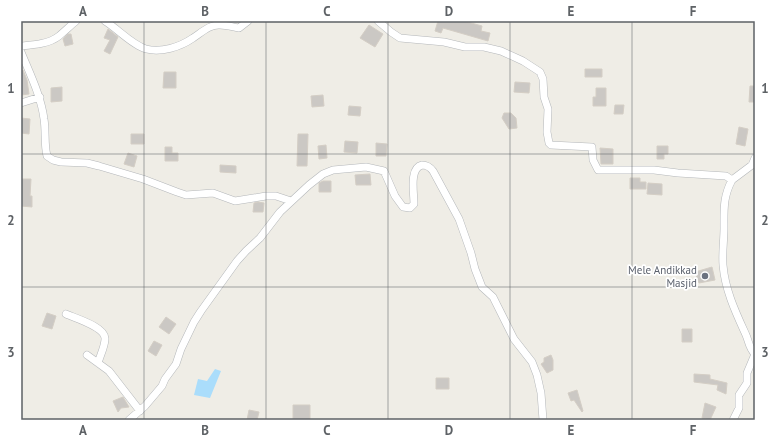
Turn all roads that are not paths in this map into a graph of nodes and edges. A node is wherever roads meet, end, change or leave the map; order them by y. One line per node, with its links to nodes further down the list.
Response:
1 (76, 21): 5 (street)
2 (105, 21): 3 (street)
3 (248, 21)
4 (378, 21): 10 (street)
5 (21, 46)
6 (21, 52): 7 (street)
7 (40, 97): 8 (street); 11 (street)
8 (21, 103)
9 (755, 158): 10 (street)
10 (732, 180): 18 (street)
11 (291, 201): 15 (street); 17 (street)
12 (66, 314): 14 (street)
13 (87, 356): 14 (street)
14 (98, 363): 15 (street)
15 (140, 411): 16 (street)
16 (129, 420)
17 (543, 420)
18 (733, 420)

